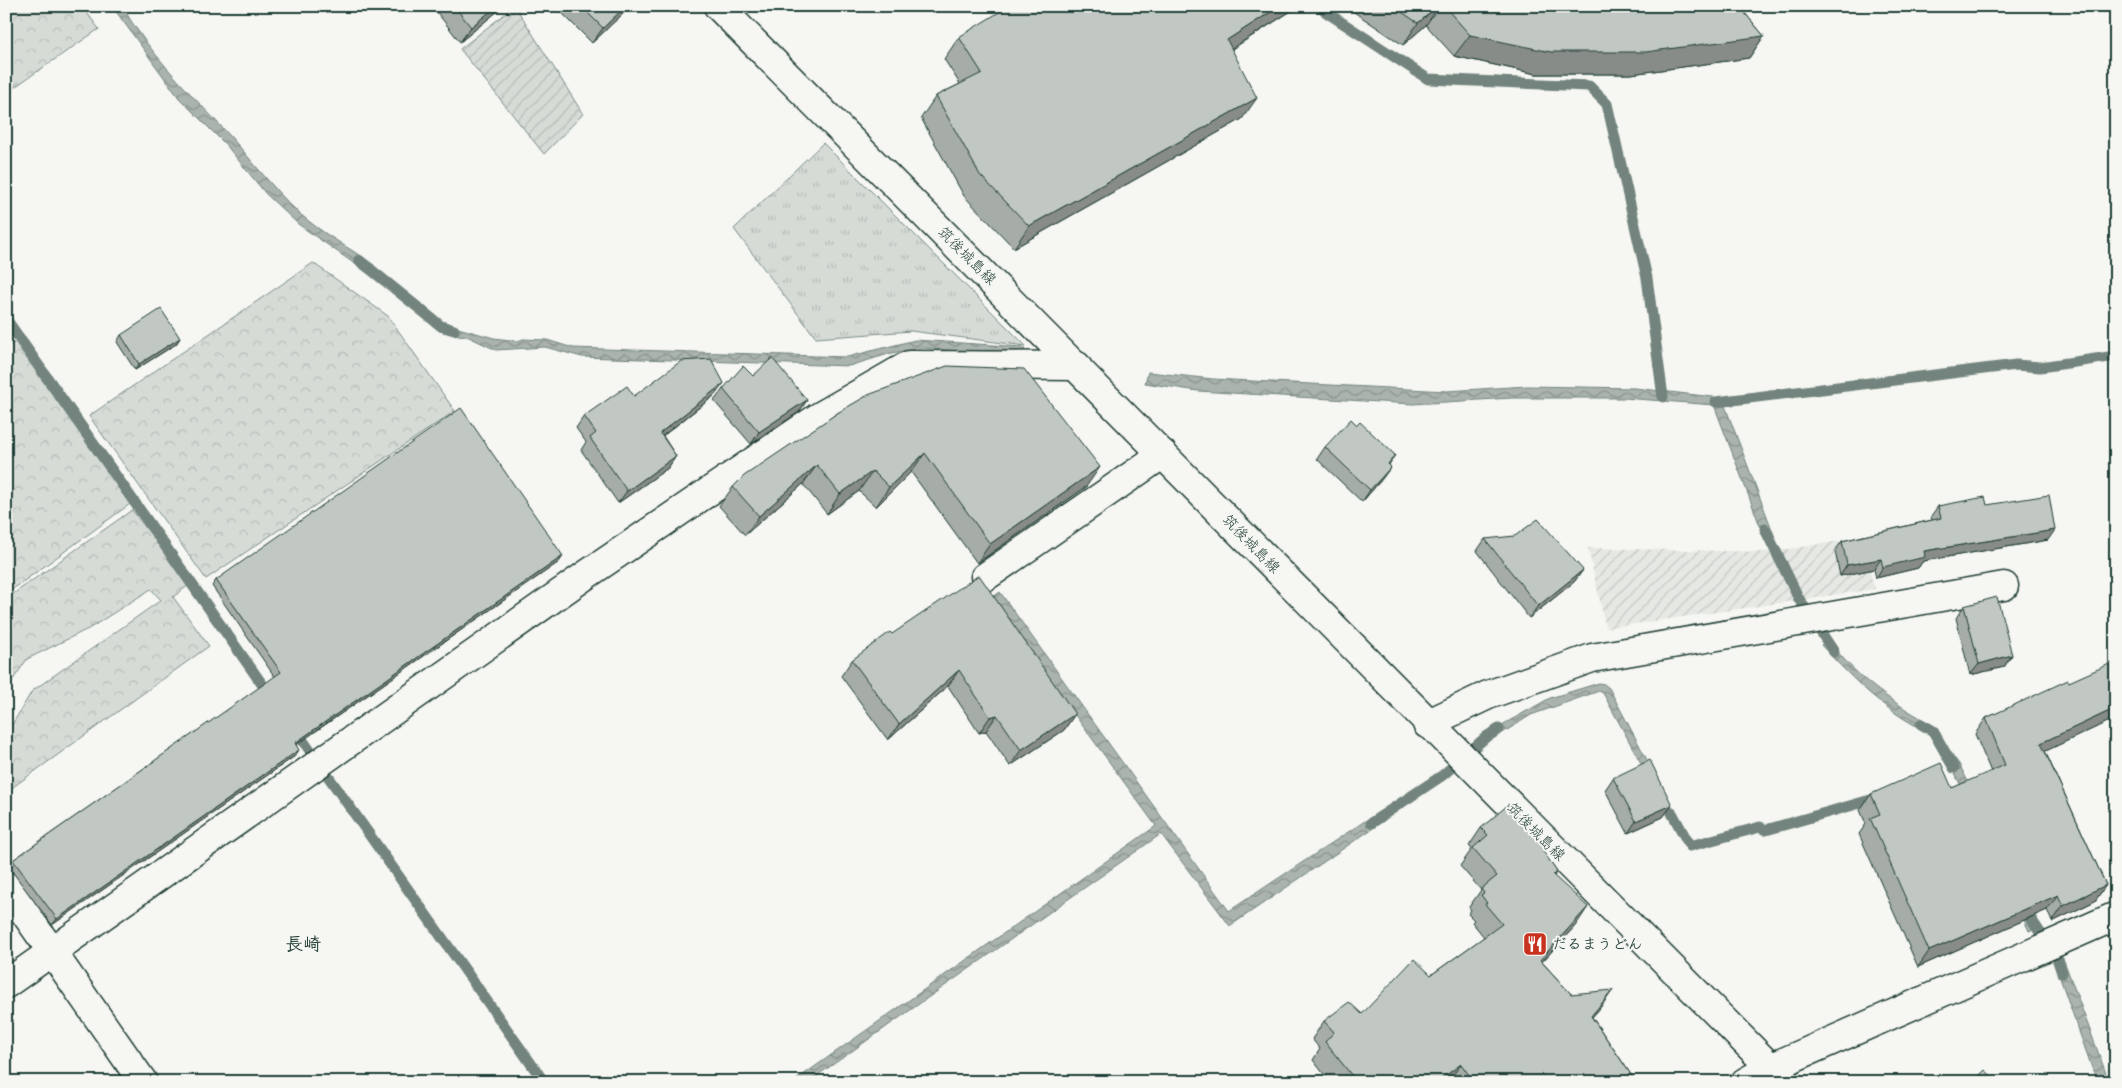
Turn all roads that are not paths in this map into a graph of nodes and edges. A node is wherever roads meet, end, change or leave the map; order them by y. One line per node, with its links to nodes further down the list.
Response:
1 (718, 6): 2 (street, 筑後城島線)
2 (1077, 366): 3 (street, 筑後城島線); 9 (street)
3 (1163, 454): 4 (street); 6 (street, 筑後城島線)
4 (985, 577)
5 (2004, 586): 6 (street)
6 (1427, 724): 11 (street, 筑後城島線)
7 (6, 886): 9 (street)
8 (2116, 916): 11 (street)
9 (53, 951): 10 (street); 12 (street)
10 (6, 984)
11 (1777, 1075): 13 (street)
12 (144, 1082)
13 (1745, 1082)

